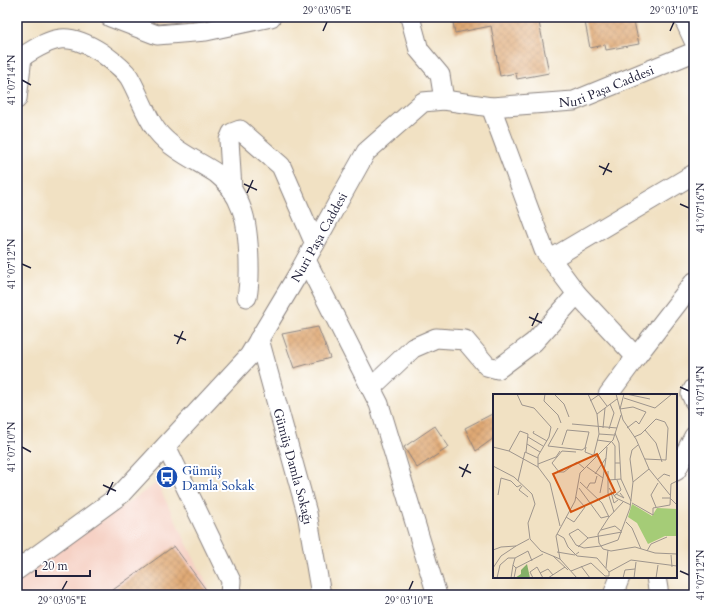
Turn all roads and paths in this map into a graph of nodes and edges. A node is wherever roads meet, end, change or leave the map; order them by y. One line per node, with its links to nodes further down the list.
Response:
1 (110, 17): 2 (street)
2 (271, 17)
3 (410, 17): 8 (street)
4 (683, 17): 5 (street)
5 (694, 41)
6 (694, 52): 9 (street, Nuri Paşa Caddesi)
7 (17, 99): 11 (street)
8 (444, 100): 9 (street, Nuri Paşa Caddesi); 12 (street, Nuri Paşa Caddesi)
9 (491, 108): 13 (street)
10 (694, 174): 13 (street)
11 (232, 189): 12 (street); 17 (street)
12 (315, 244): 14 (street, Nuri Paşa Caddesi)
13 (551, 259): 16 (street)
14 (306, 260): 18 (street, Nuri Paşa Caddesi); 20 (street)
15 (694, 282): 19 (street)
16 (577, 294): 19 (street); 20 (street)
17 (247, 297)
18 (259, 339): 25 (street, Nuri Paşa Caddesi); 31 (street, Gümüş Damla Sokağı)
19 (636, 357): 22 (street)
20 (371, 388): 32 (street)
21 (694, 388): 23 (street)
22 (609, 394)
23 (694, 402)
24 (694, 436): 26 (street)
25 (166, 446): 27 (street, Nuri Paşa Caddesi); 30 (street)
26 (677, 469)
27 (17, 570)
28 (620, 578): 33 (street)
29 (656, 578): 34 (street)
30 (230, 595)
31 (321, 595)
32 (437, 595)
33 (614, 595)
34 (659, 595)

